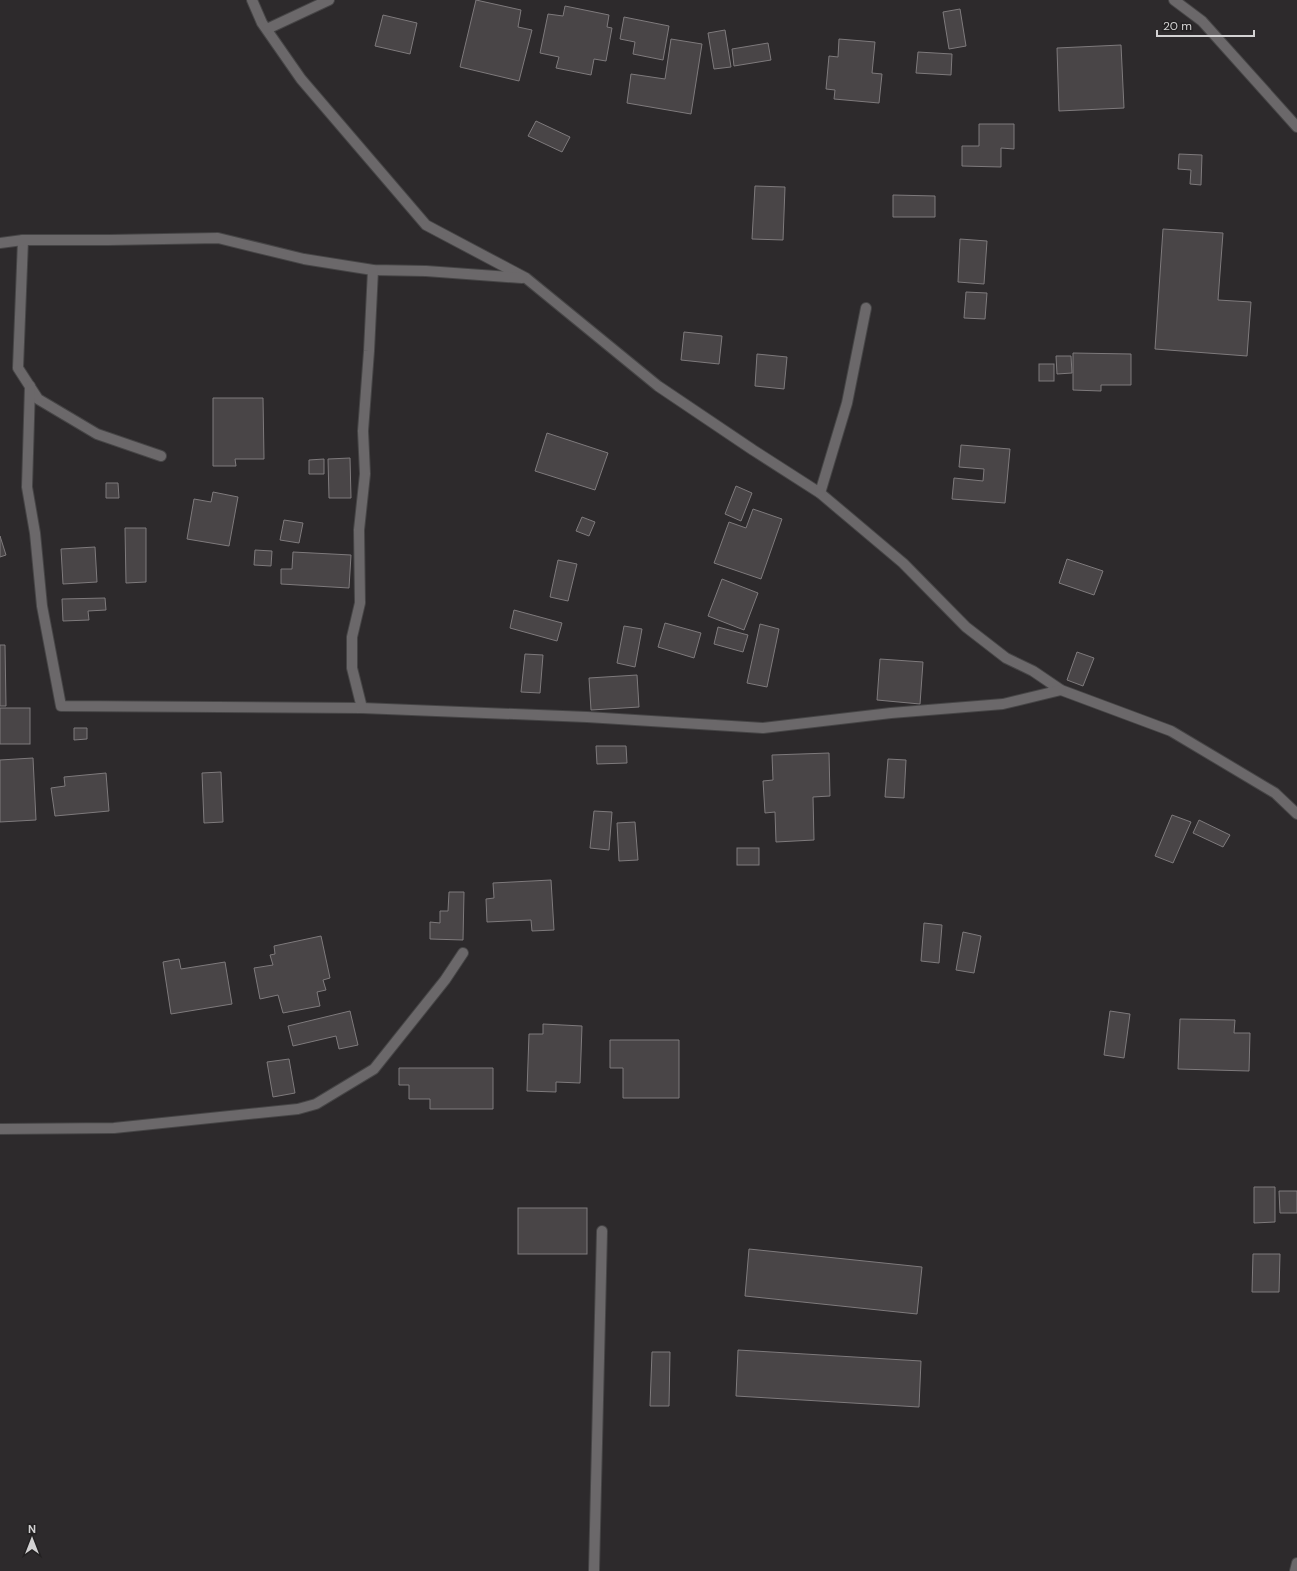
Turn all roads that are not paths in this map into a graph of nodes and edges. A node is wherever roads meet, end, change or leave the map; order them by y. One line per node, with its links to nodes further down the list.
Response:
1 (252, 0): 4 (street)
2 (329, 0): 4 (street)
3 (1174, 0): 5 (street)
4 (267, 29): 9 (street)
5 (1297, 127)
6 (23, 240): 7 (street); 8 (street); 11 (street)
7 (0, 243)
8 (373, 270): 9 (street); 15 (street)
9 (526, 278): 13 (street)
10 (866, 308): 13 (street)
11 (30, 386): 12 (street); 15 (street)
12 (161, 456)
13 (820, 493): 14 (street)
14 (1061, 690): 15 (street); 16 (street)
15 (362, 708)
16 (1297, 814)
17 (463, 953): 18 (street)
18 (0, 1129)
19 (602, 1231): 21 (street)
20 (1297, 1563): 22 (street)
21 (594, 1571)
22 (1295, 1571)

